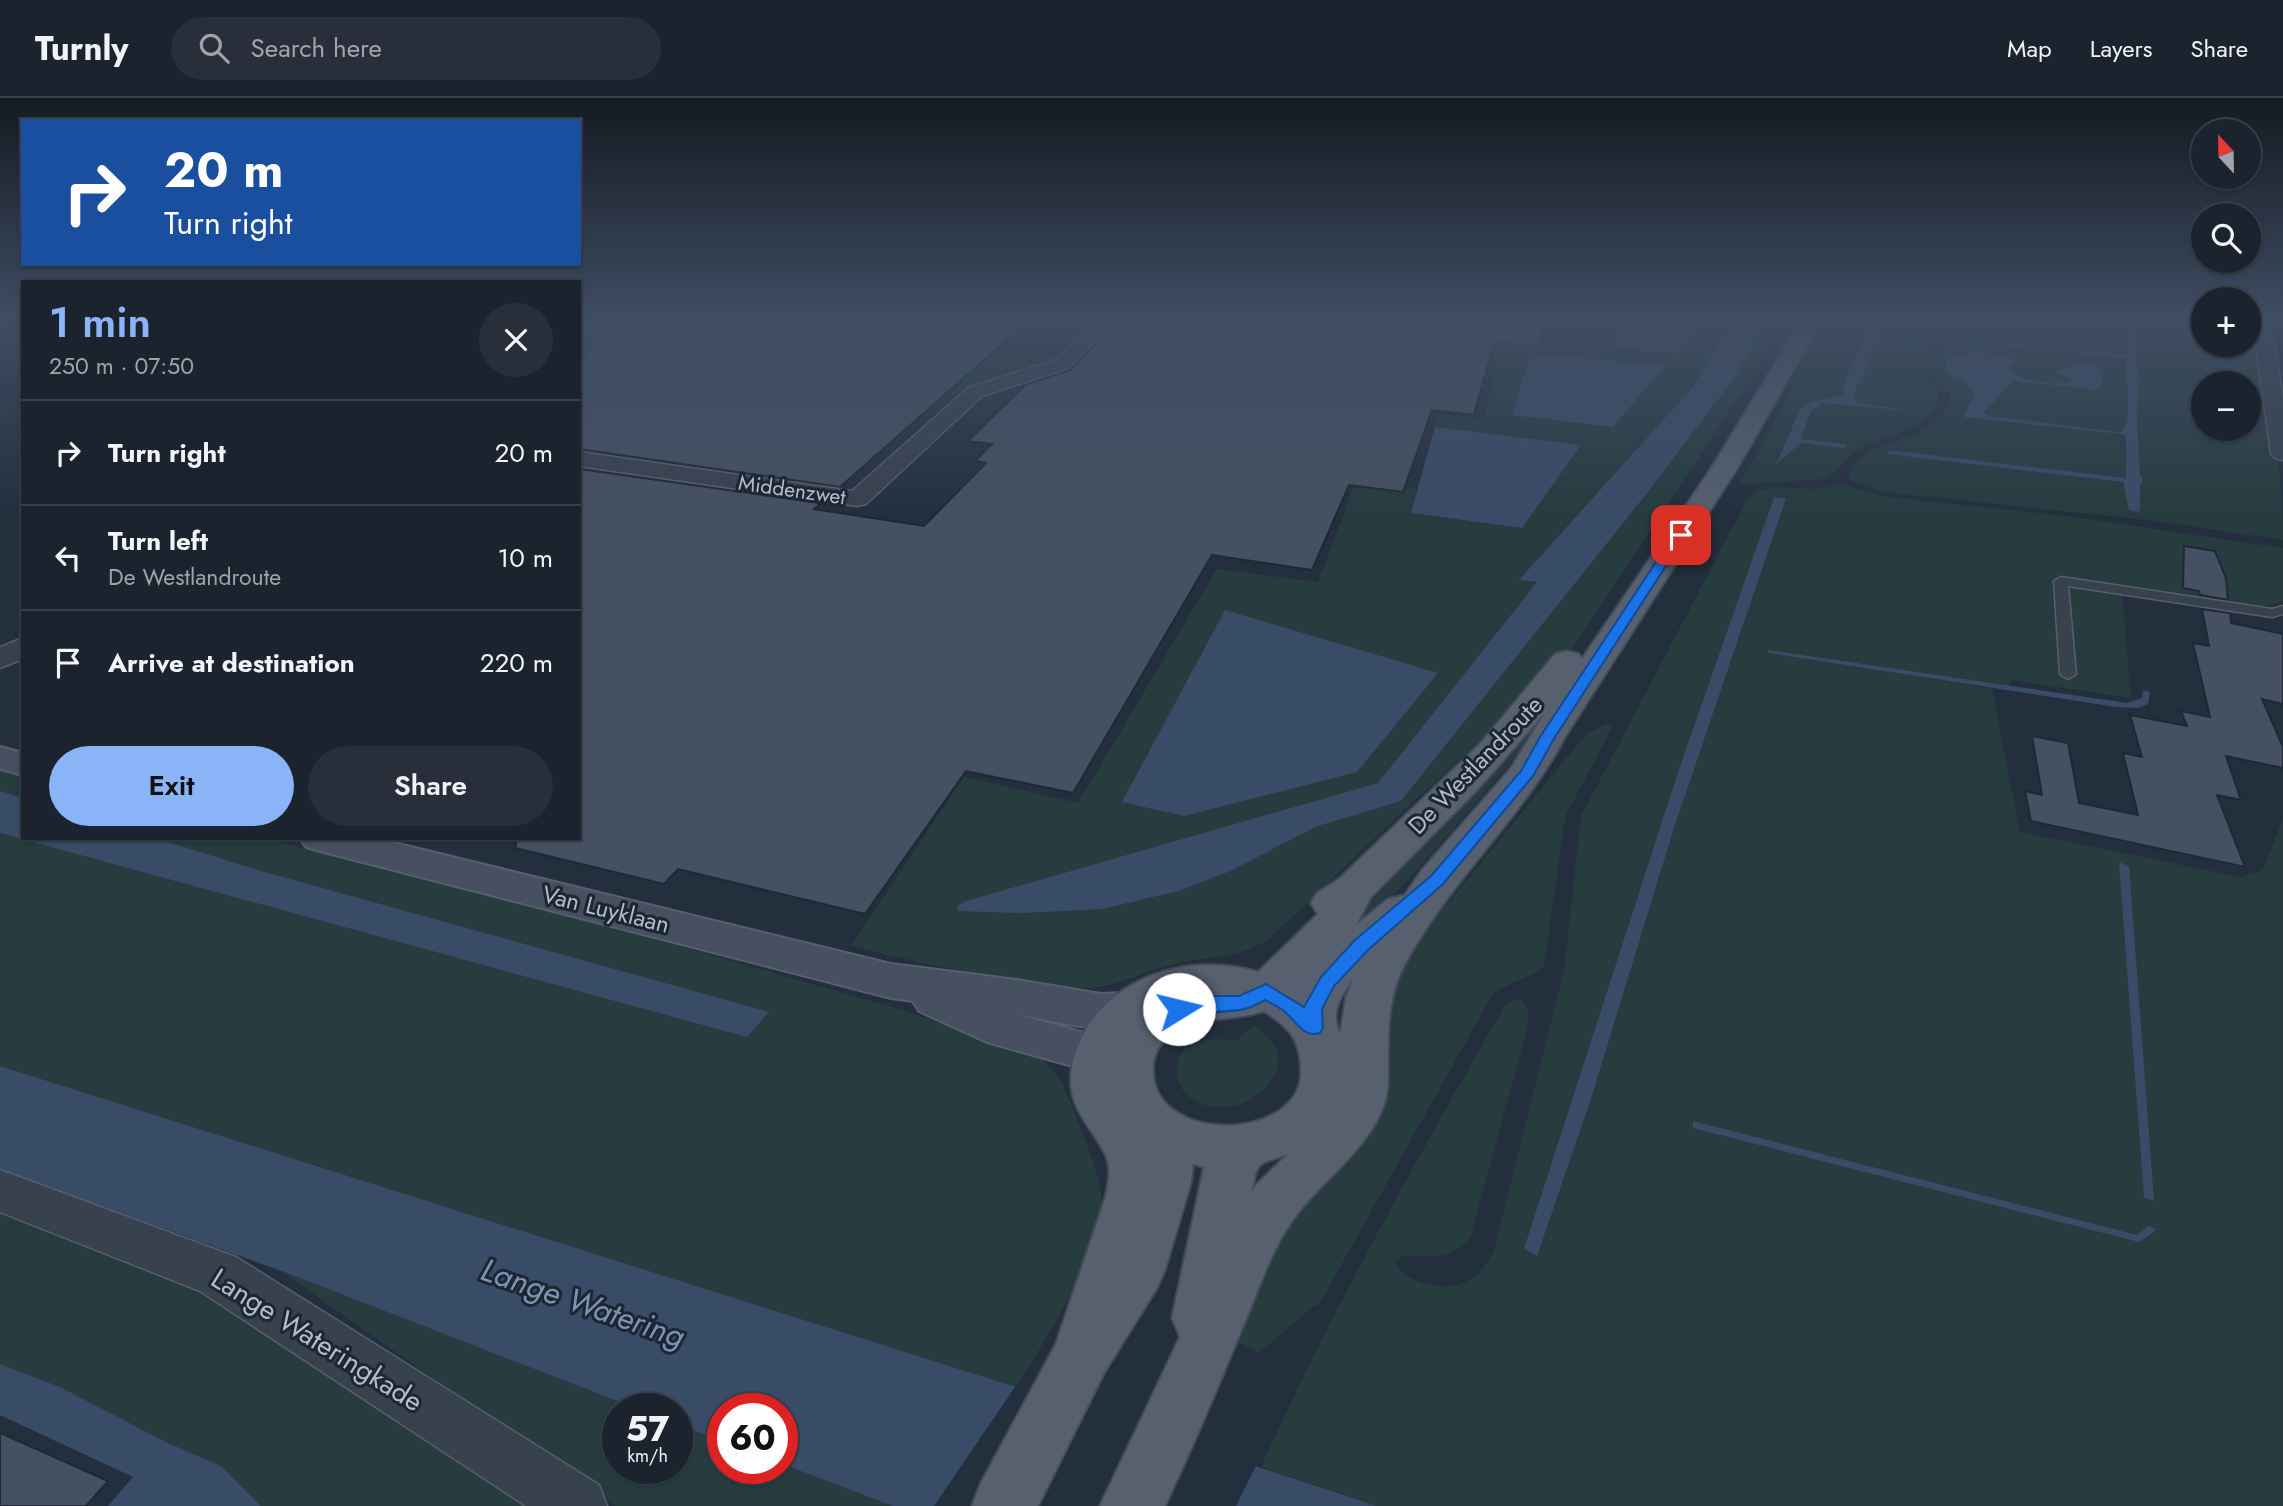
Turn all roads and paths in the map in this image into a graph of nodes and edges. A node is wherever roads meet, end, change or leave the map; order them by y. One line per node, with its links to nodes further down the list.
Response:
1 (1001, 384): 6 (street, Middenzwet)
2 (1753, 384): 16 (main road, De Westlandroute)
3 (1774, 384): 14 (main road, De Westlandroute)
4 (2270, 384): 5 (street)
5 (2283, 453)
6 (581, 459)
7 (2283, 610): 10 (lane)
8 (21, 648): 9 (street)
9 (0, 659)
10 (2068, 674)
11 (0, 758): 12 (street)
12 (21, 763)
13 (328, 840): 15 (street, Van Luyklaan)
14 (1437, 880): 18 (main road, De Westlandroute); 23 (main road, De Westlandroute)
15 (891, 981): 17 (street, Van Luyklaan); 19 (street, Van Luyklaan)
16 (1243, 985): 17 (main road); 18 (main road); 19 (main road)
17 (1126, 1011): 19 (main road)
18 (1313, 1028): 21 (main road)
19 (1112, 1063): 20 (main road)
20 (1145, 1137): 21 (main road); 25 (main road)
21 (1243, 1146): 23 (main road, De Westlandroute)
22 (0, 1191): 24 (street, Lange Wateringkade)
23 (1188, 1385): 26 (main road, De Westlandroute)
24 (578, 1506)
25 (1004, 1506)
26 (1132, 1506)

